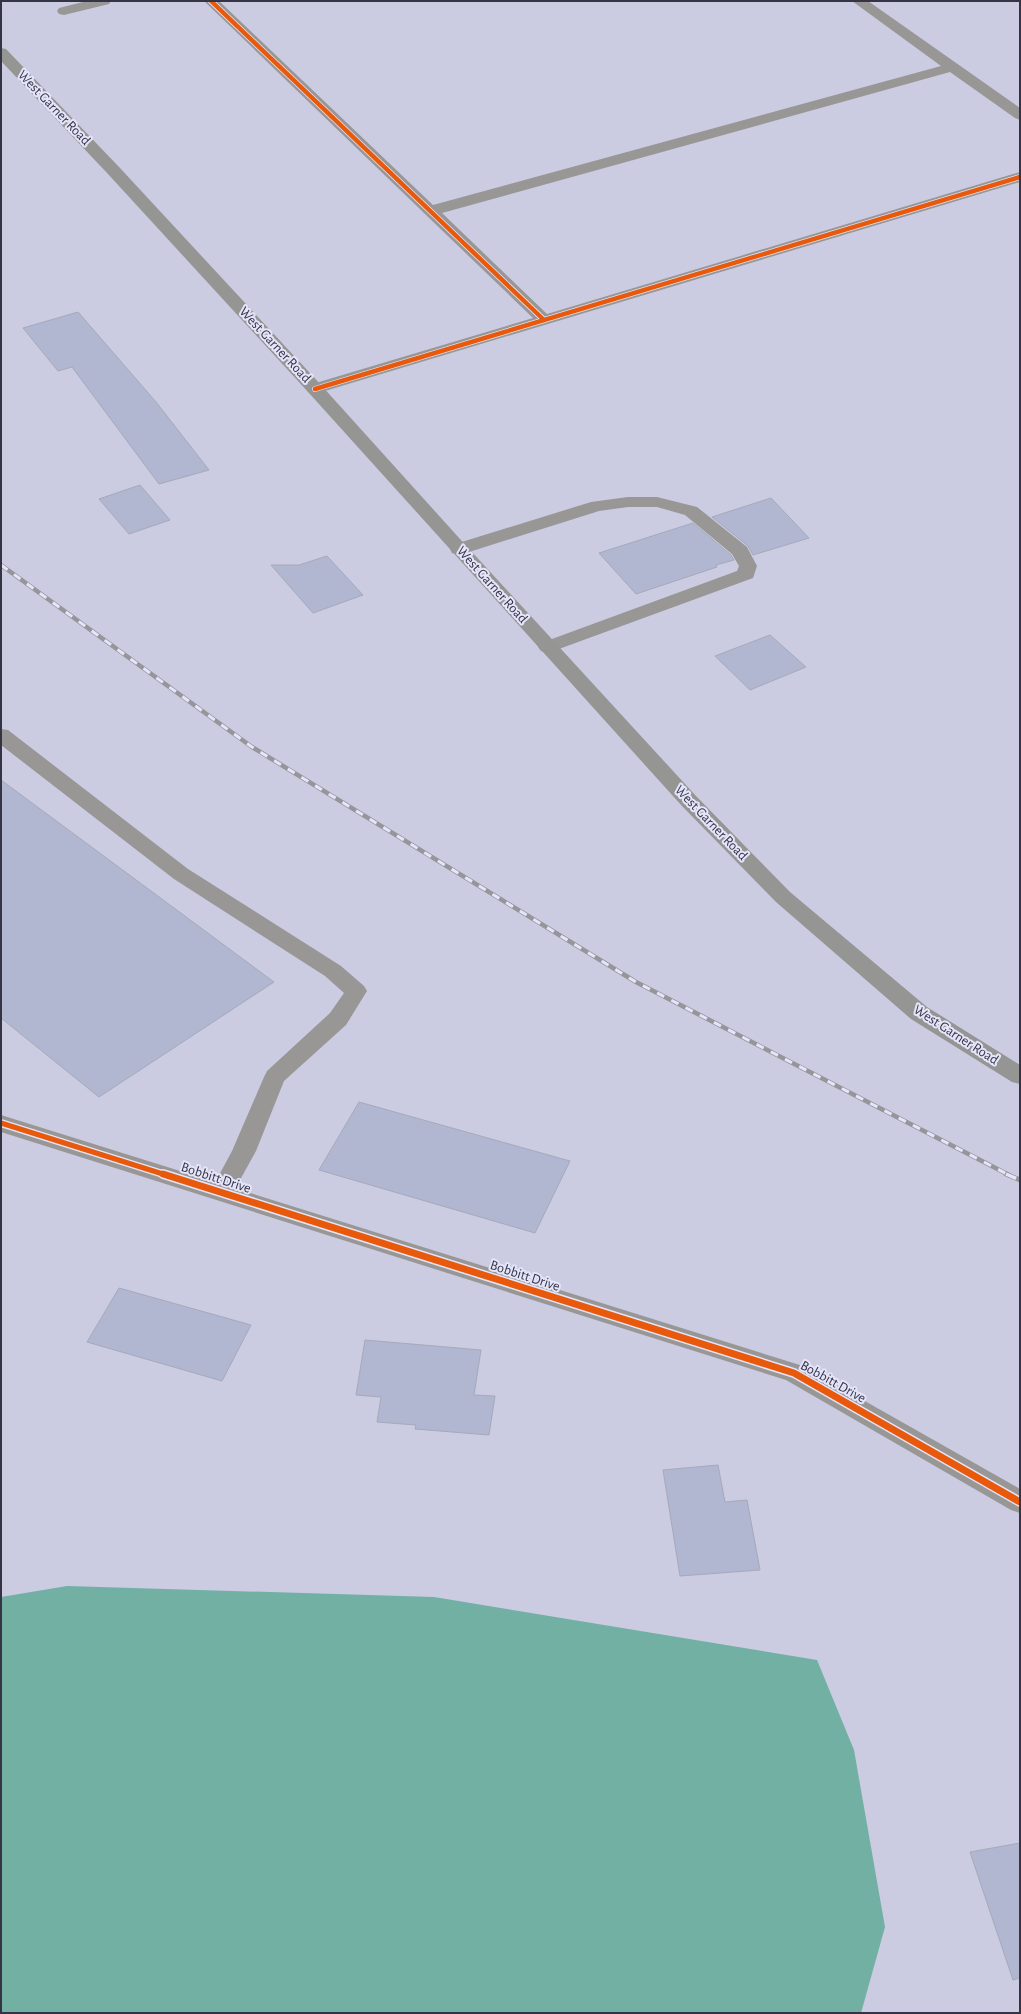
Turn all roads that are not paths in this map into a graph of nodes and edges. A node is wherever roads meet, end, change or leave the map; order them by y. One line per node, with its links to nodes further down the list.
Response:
1 (104, 1): 4 (street)
2 (211, 1): 9 (street)
3 (859, 1): 6 (street)
4 (64, 11)
5 (1, 52): 11 (main road, West Garner Road)
6 (952, 67): 7 (street); 9 (street)
7 (1020, 115)
8 (1020, 177): 10 (street)
9 (431, 211): 10 (street)
10 (544, 320): 11 (street)
11 (315, 389): 12 (main road, West Garner Road)
12 (459, 549): 13 (main road, West Garner Road); 13 (street)
13 (548, 647): 15 (main road, West Garner Road)
14 (1, 735): 17 (street)
15 (1020, 1076)
16 (1, 1122): 17 (street, Bobbitt Drive)
17 (222, 1192): 18 (street, Bobbitt Drive)
18 (1020, 1502)

